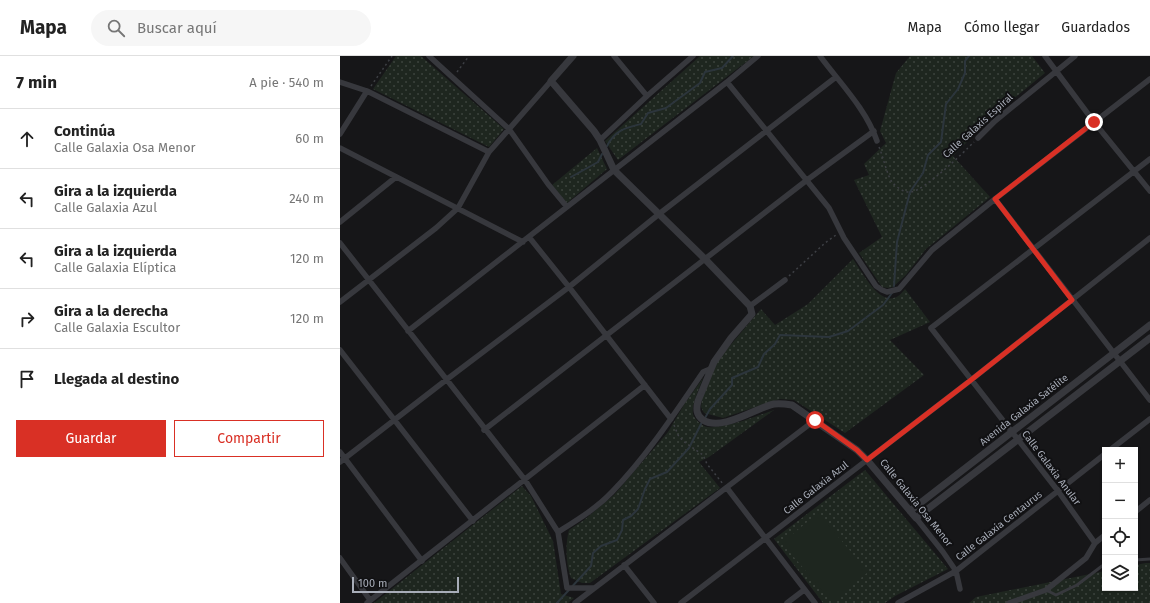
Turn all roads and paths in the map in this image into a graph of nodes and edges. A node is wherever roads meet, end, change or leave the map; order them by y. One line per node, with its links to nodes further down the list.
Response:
1 (392, 56): 20 (path)
2 (429, 56): 14 (street)
3 (469, 56): 14 (path)
4 (573, 56): 17 (street)
5 (614, 56): 21 (street)
6 (684, 56): 12 (street)
7 (693, 56): 12 (street)
8 (758, 56): 19 (street)
9 (820, 56): 15 (street)
10 (1045, 56): 13 (street)
11 (1075, 56): 13 (street, Calle Galaxis Espiral)
12 (688, 61): 21 (street)
13 (1057, 70): 22 (street); 27 (street, Calle Galaxis Espiral)
14 (453, 78): 23 (street)
15 (836, 78): 24 (street); 25 (street)
16 (1150, 79): 22 (street)
17 (551, 81): 23 (street); 28 (street)
18 (340, 82): 20 (street)
19 (727, 82): 24 (street); 33 (street)
20 (367, 91): 26 (street); 31 (street)
21 (647, 96): 28 (street)
22 (1094, 122): 34 (street); 38 (street)
23 (509, 129): 31 (street); 39 (street)
24 (766, 130): 36 (street); 41 (street)
25 (874, 131): 29 (street); 36 (street)
26 (340, 134)
27 (978, 138): 29 (path, Calle Galaxis Espiral)
28 (600, 140): 33 (street)
29 (877, 141)
30 (340, 148): 35 (street)
31 (489, 152): 40 (street)
32 (1150, 158): 34 (street)
33 (614, 170): 39 (street); 41 (street)
34 (1134, 171): 37 (street); 48 (street)
35 (396, 178): 40 (street); 42 (street)
36 (807, 180): 43 (street); 49 (street)
37 (1150, 192)
38 (995, 199): 43 (street); 48 (street)
39 (567, 207): 44 (street)
40 (458, 208): 47 (street); 50 (street)
41 (659, 214): 49 (street); 52 (street)
42 (340, 222)
43 (841, 232): 51 (path)
44 (528, 237): 47 (street); 52 (street)
45 (1150, 238): 53 (street, Calle Galaxia Azul)
46 (340, 242): 50 (street)
47 (523, 242): 57 (street)
48 (1033, 249): 53 (street); 65 (street, Calle Galaxia Anular)
49 (705, 259): 55 (street); 58 (street)
50 (368, 280): 54 (street); 57 (street)
51 (785, 280): 55 (street)
52 (569, 287): 58 (street); 64 (street)
53 (1072, 300): 61 (street); 65 (street, Calle Galaxia Azul)
54 (340, 302)
55 (750, 306): 63 (street, Calle Galaxia Osa Menor)
56 (1150, 325): 61 (street, Avenida Galaxia Satélite)
57 (408, 331): 64 (street)
58 (606, 335): 66 (street); 72 (street)
59 (1150, 338): 62 (street, Avenida Galaxia Satélite)
60 (340, 350): 68 (street)
61 (1114, 353): 62 (street); 73 (street, Avenida Galaxia Satélite)
62 (1120, 361): 67 (street); 74 (street, Avenida Galaxia Satélite)
63 (710, 369): 69 (street); 71 (street, Calle Galaxia Osa Menor)
64 (446, 380): 68 (street); 72 (street)
65 (971, 380): 73 (street, Calle Galaxia Anular); 79 (street, Calle Galaxia Azul)
66 (645, 385): 69 (street); 80 (street)
67 (1150, 400)
68 (394, 419): 78 (street); 87 (street)
69 (671, 419): 81 (path); 88 (street)
70 (1150, 419): 75 (street)
71 (815, 420): 79 (street, Calle Galaxia Osa Menor); 81 (street)
72 (484, 430): 80 (street)
73 (1012, 432): 74 (street, Calle Galaxia Anular); 84 (street, Avenida Galaxia Satélite)
74 (1018, 440): 82 (street, Calle Galaxia Anular); 86 (street, Avenida Galaxia Satélite)
75 (1114, 447)
76 (340, 452): 78 (street)
77 (1102, 456): 82 (street, Calle Galaxia Centaurus)
78 (342, 460): 95 (street)
79 (867, 460): 84 (street, Calle Galaxia Osa Menor); 90 (street, Calle Galaxia Azul)
80 (525, 480): 87 (street); 88 (street)
81 (727, 488): 90 (street); 96 (street)
82 (1058, 491): 91 (street, Calle Galaxia Anular); 98 (street, Calle Galaxia Centaurus)
83 (1150, 500): 85 (street)
84 (910, 510): 86 (street, Calle Galaxia Osa Menor)
85 (1138, 510)
86 (916, 518): 98 (street, Calle Galaxia Osa Menor)
87 (473, 521): 95 (street)
88 (558, 532): 99 (street)
89 (1102, 537): 91 (street)
90 (765, 539): 101 (street); 106 (street, Calle Galaxia Azul)
91 (1095, 543): 102 (street)
92 (340, 558): 103 (street)
93 (1150, 559): 94 (lane)
94 (1138, 560)
95 (422, 561): 103 (street)
96 (624, 565): 99 (street); 105 (street)
97 (1102, 566): 102 (lane)
98 (956, 571): 100 (street, Calle Galaxia Osa Menor); 109 (street, Calle Galaxia Centaurus)
99 (593, 588): 104 (street)
100 (960, 589)
101 (804, 590): 107 (street); 108 (street)
102 (1046, 590): 110 (street)
103 (368, 602)
104 (575, 603)
105 (654, 603)
106 (681, 603)
107 (786, 603)
108 (815, 603)
109 (898, 603)
110 (1009, 603)

